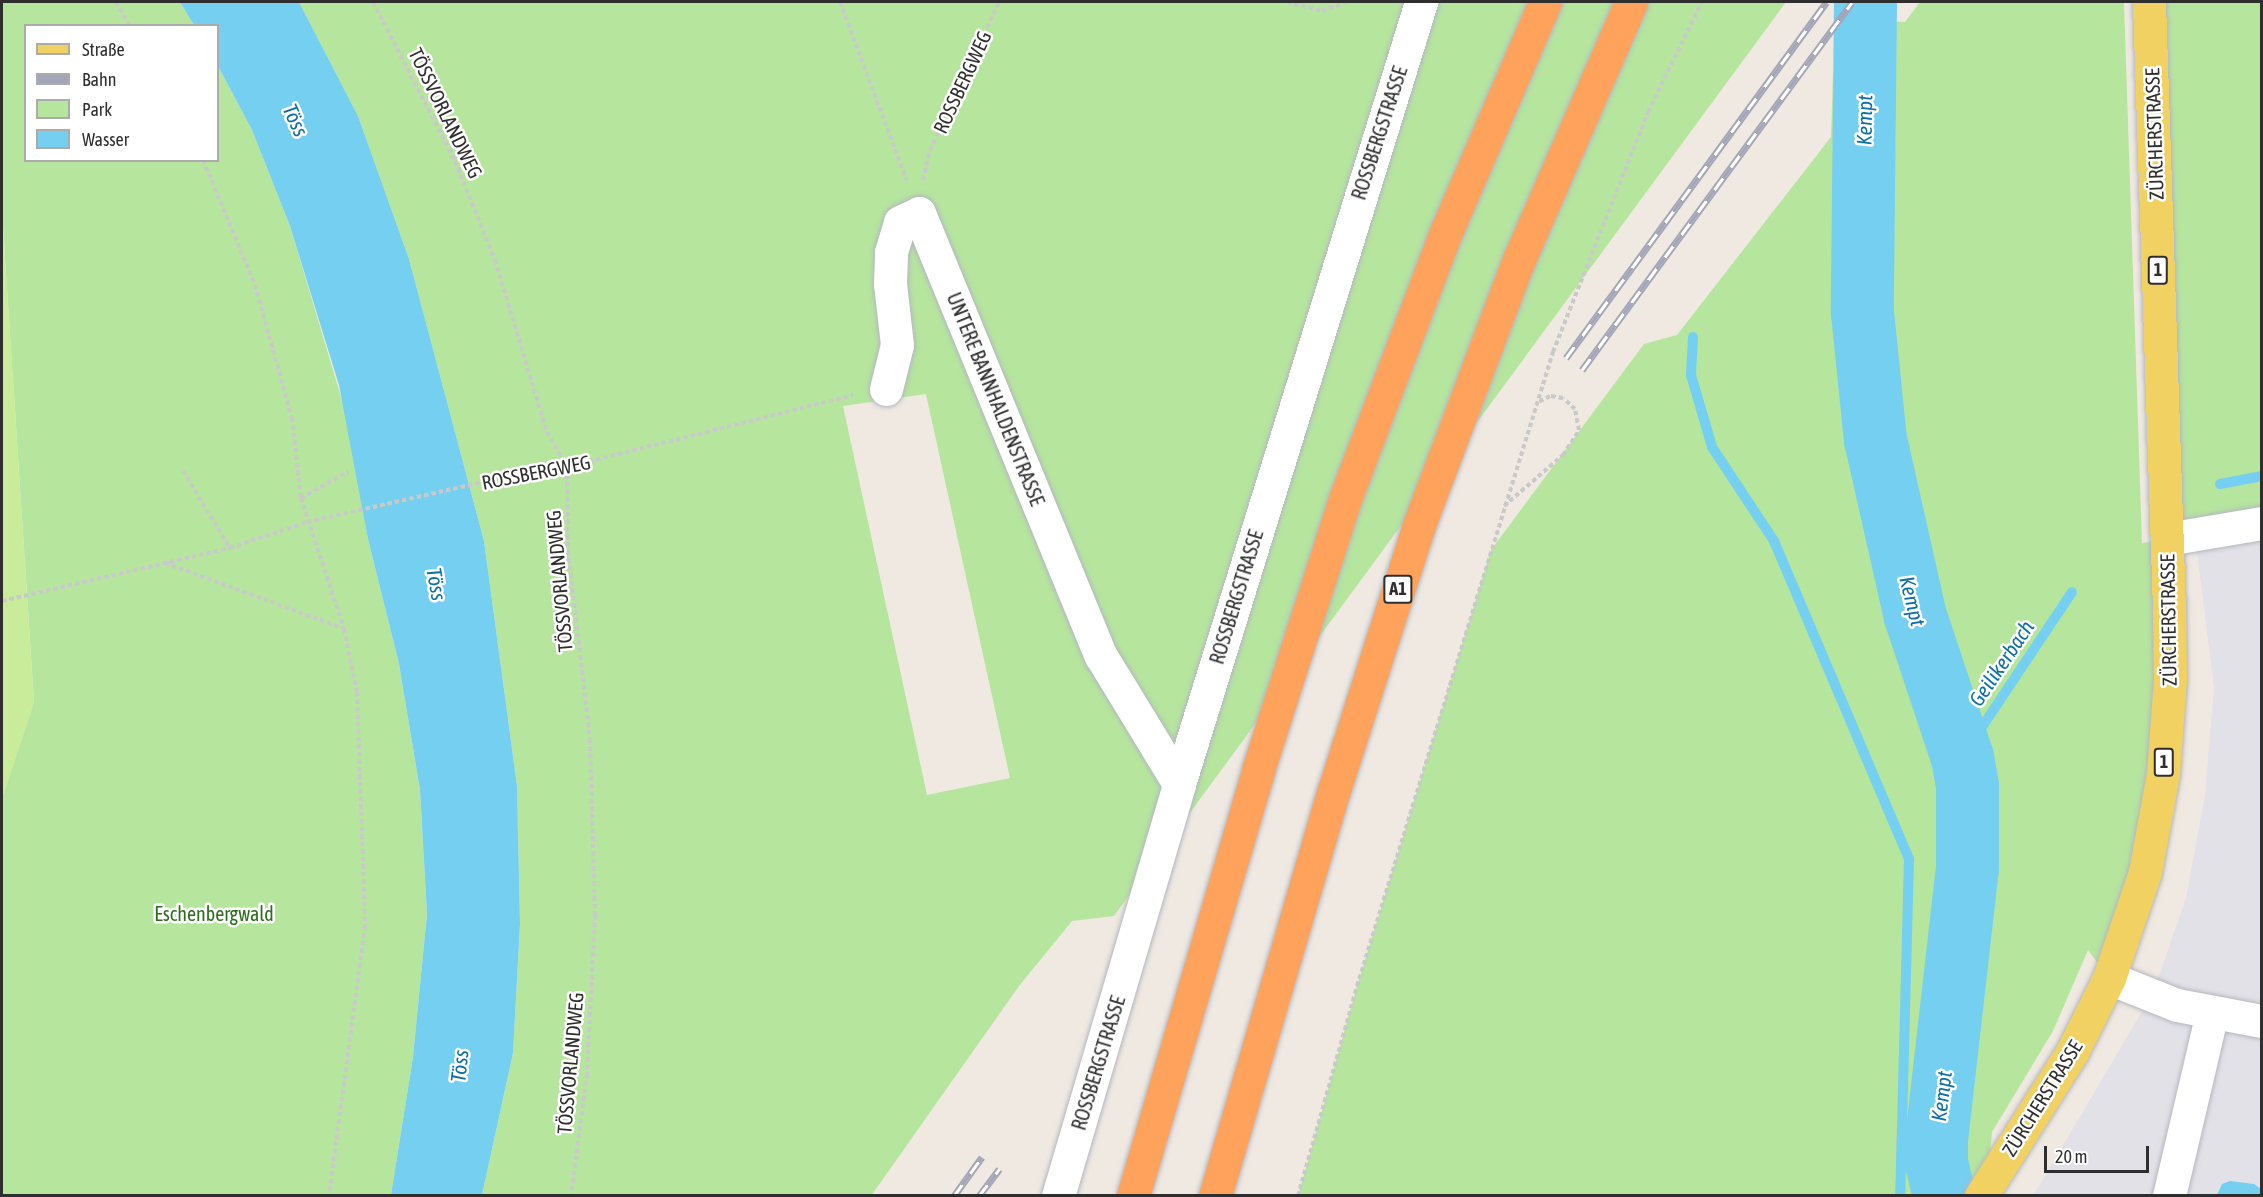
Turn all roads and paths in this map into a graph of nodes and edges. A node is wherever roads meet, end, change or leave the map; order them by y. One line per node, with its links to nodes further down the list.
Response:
1 (116, 2): 12 (path)
2 (374, 2): 18 (path, TÖSSVORLANDWEG)
3 (840, 2): 15 (path)
4 (999, 2): 14 (path, ROSSBERGWEG)
5 (1287, 2): 6 (path)
6 (1347, 2)
7 (1421, 2): 30 (street, ROSSBERGSTRASSE)
8 (1545, 2): 38 (highway)
9 (1631, 2): 39 (highway, A1)
10 (1702, 2): 17 (path)
11 (2149, 2): 25 (main road, ZÜRCHERSTRASSE / 1)
12 (129, 24)
13 (204, 162): 21 (path)
14 (925, 163)
15 (919, 213): 16 (street); 30 (street, UNTERE BANNHALDENSTRASSE)
16 (886, 389): 18 (path, ROSSBERGWEG)
17 (1536, 403): 22 (path); 22 (path)
18 (567, 467): 23 (path, ROSSBERGWEG); 36 (path, TÖSSVORLANDWEG)
19 (183, 471): 26 (path)
20 (348, 472): 21 (path)
21 (301, 498): 23 (path)
22 (1504, 507): 40 (path)
23 (308, 522): 26 (path, ROSSBERGWEG); 29 (path)
24 (2262, 524): 25 (street)
25 (2167, 539): 31 (main road, ZÜRCHERSTRASSE / 1)
26 (230, 548): 27 (path, ROSSBERGWEG)
27 (165, 562): 28 (path, ROSSBERGWEG); 29 (path)
28 (2, 601)
29 (344, 628): 35 (path)
30 (1179, 784): 37 (street, ROSSBERGSTRASSE)
31 (2109, 978): 32 (street); 34 (main road, ZÜRCHERSTRASSE / 1)
32 (2212, 1013): 33 (street); 41 (street)
33 (2262, 1021)
34 (1984, 1191)
35 (329, 1196)
36 (571, 1196)
37 (1058, 1196)
38 (1133, 1196)
39 (1215, 1196)
40 (1298, 1196)
41 (2169, 1196)

